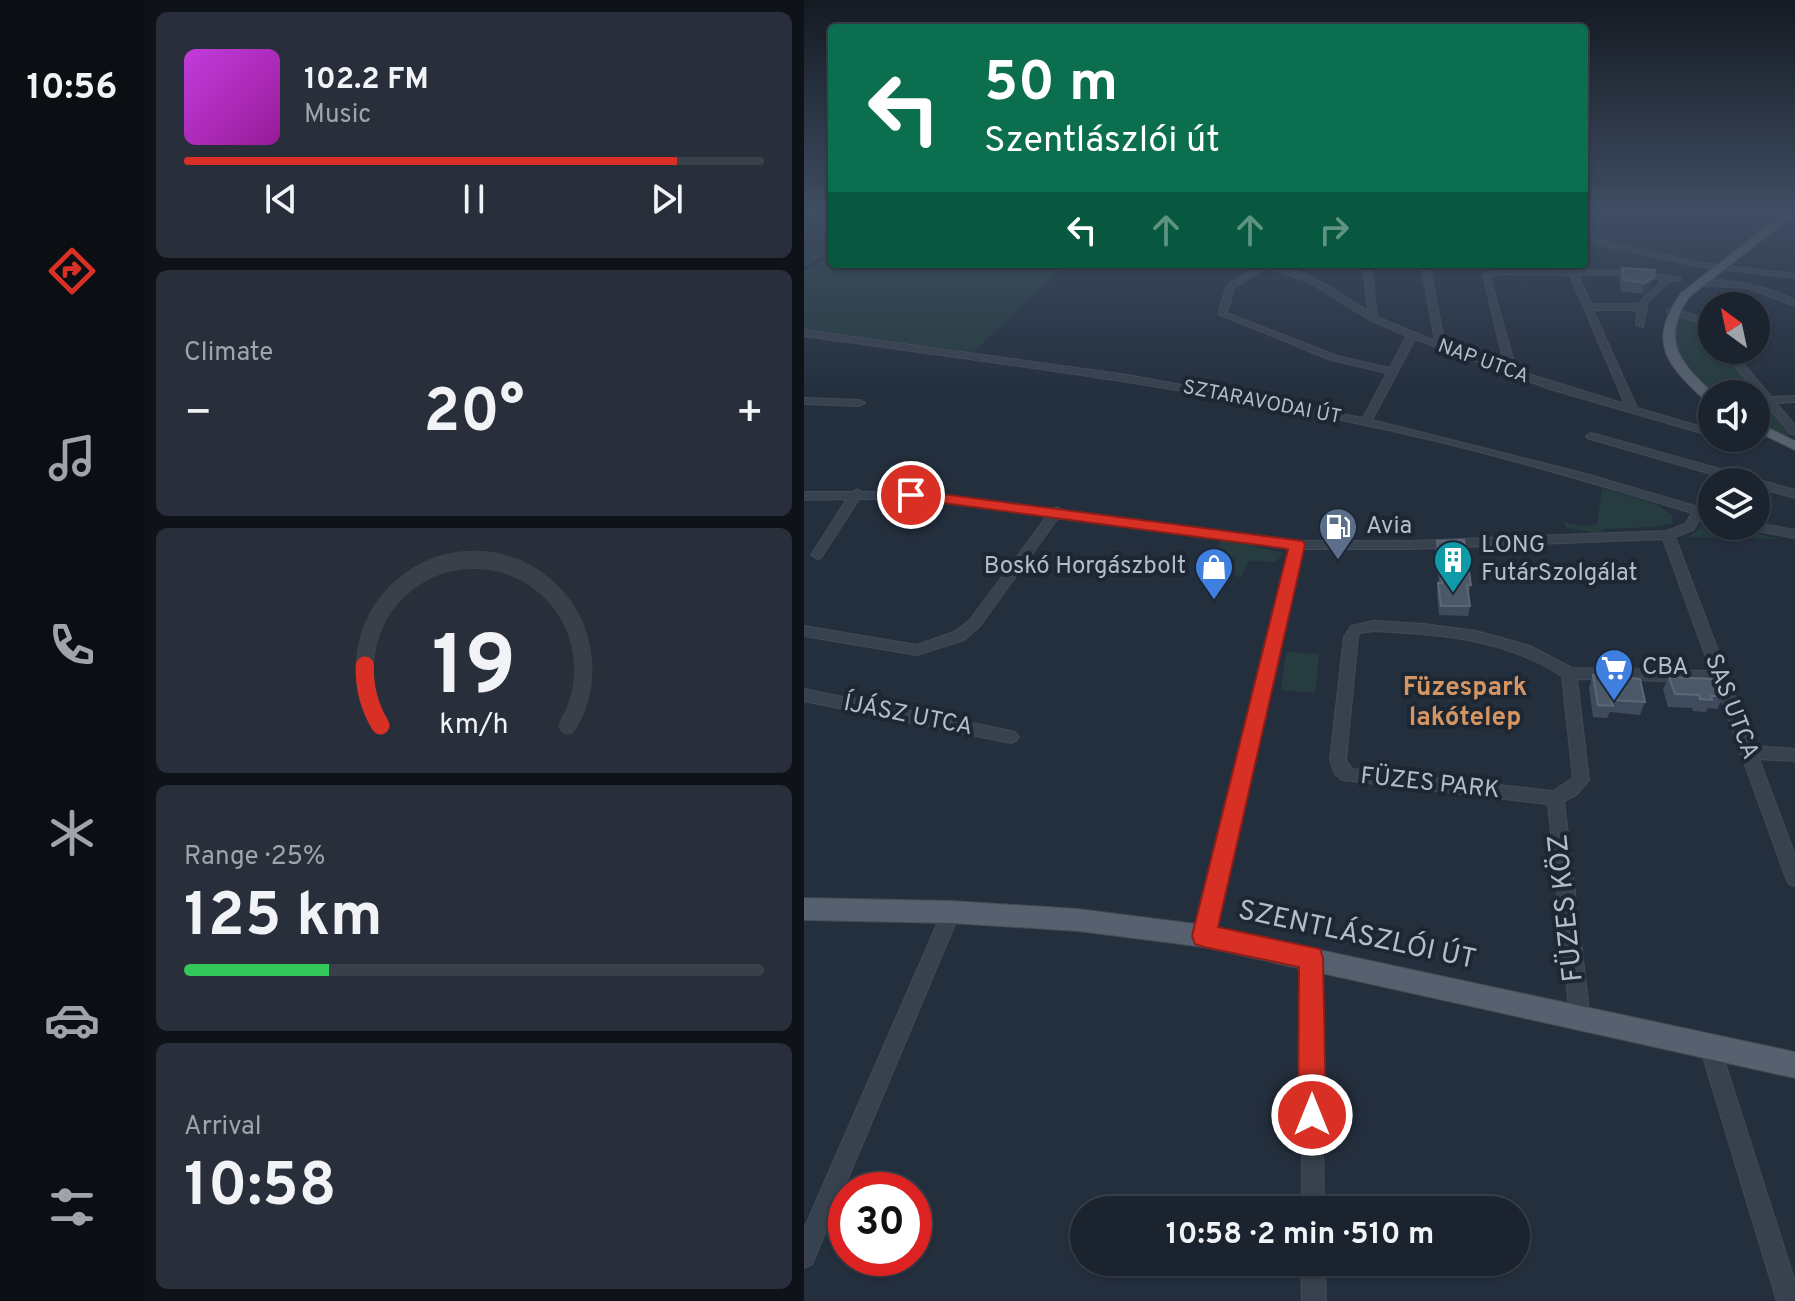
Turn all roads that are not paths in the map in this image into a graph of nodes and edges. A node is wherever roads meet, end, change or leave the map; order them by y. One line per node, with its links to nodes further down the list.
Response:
1 (1253, 272): 22 (street)
2 (1288, 272): 15 (street, NAP UTCA)
3 (1368, 272): 15 (street)
4 (1426, 272): 20 (street)
5 (1714, 272): 10 (main road)
6 (1763, 272): 9 (street)
7 (1573, 273): 8 (street); 12 (street); 23 (street)
8 (1631, 273): 13 (street)
9 (1795, 276)
10 (1700, 283): 11 (street); 14 (main road)
11 (1795, 303)
12 (1587, 307): 13 (street); 30 (street)
13 (1639, 307): 17 (street)
14 (1671, 311): 16 (street); 25 (main road)
15 (1373, 318): 19 (street, NAP UTCA)
16 (1698, 319)
17 (1640, 325)
18 (804, 333): 31 (street, SZTARAVODAI ÚT)
19 (1412, 336): 20 (street, NAP UTCA); 22 (street)
20 (1441, 347): 23 (street, NAP UTCA)
21 (1739, 364): 24 (street)
22 (1394, 372): 31 (street)
23 (1512, 373): 30 (street, NAP UTCA)
24 (1753, 380)
25 (1698, 387)
26 (1795, 399): 27 (street)
27 (1770, 400): 33 (street)
28 (804, 401): 29 (street)
29 (860, 403)
30 (1633, 411): 32 (street, NAP UTCA)
31 (1366, 422): 43 (street, SZTARAVODAI ÚT)
32 (1698, 429)
33 (1795, 432)
34 (1770, 433): 36 (main road)
35 (1591, 436): 37 (street)
36 (1795, 446)
37 (1702, 468)
38 (1770, 487): 40 (street)
39 (857, 493): 41 (street); 42 (street); 48 (street)
40 (1795, 494)
41 (804, 496)
42 (1057, 511): 47 (street); 49 (street)
43 (1698, 512): 46 (street)
44 (1770, 529): 45 (street)
45 (1795, 534)
46 (1668, 535): 47 (street); 51 (street, SAS UTCA)
47 (1297, 545): 60 (street)
48 (817, 555)
49 (804, 631)
50 (1569, 673): 51 (street); 56 (street); 56 (street, FÜZES PARK)
51 (1720, 677): 54 (street, SAS UTCA)
52 (804, 695): 53 (street, ÍJÁSZ UTCA)
53 (1011, 737)
54 (1748, 752): 55 (street); 57 (street, SAS UTCA)
55 (1795, 755)
56 (1555, 798): 62 (street, FÜZES KÖZ)
57 (1795, 878)
58 (804, 909): 59 (main road, SZENTLÁSZLÓI ÚT)
59 (951, 912): 60 (main road, SZENTLÁSZLÓI ÚT); 66 (street)
60 (1204, 936): 61 (main road, SZENTLÁSZLÓI ÚT)
61 (1311, 958): 62 (main road, SZENTLÁSZLÓI ÚT); 65 (street)
62 (1580, 1018): 63 (main road, SZENTLÁSZLÓI ÚT)
63 (1710, 1047): 64 (main road, SZENTLÁSZLÓI ÚT); 69 (street)
64 (1795, 1065)
65 (1313, 1196)
66 (804, 1256)
67 (1313, 1276): 68 (street)
68 (1314, 1301)
69 (1789, 1301)

